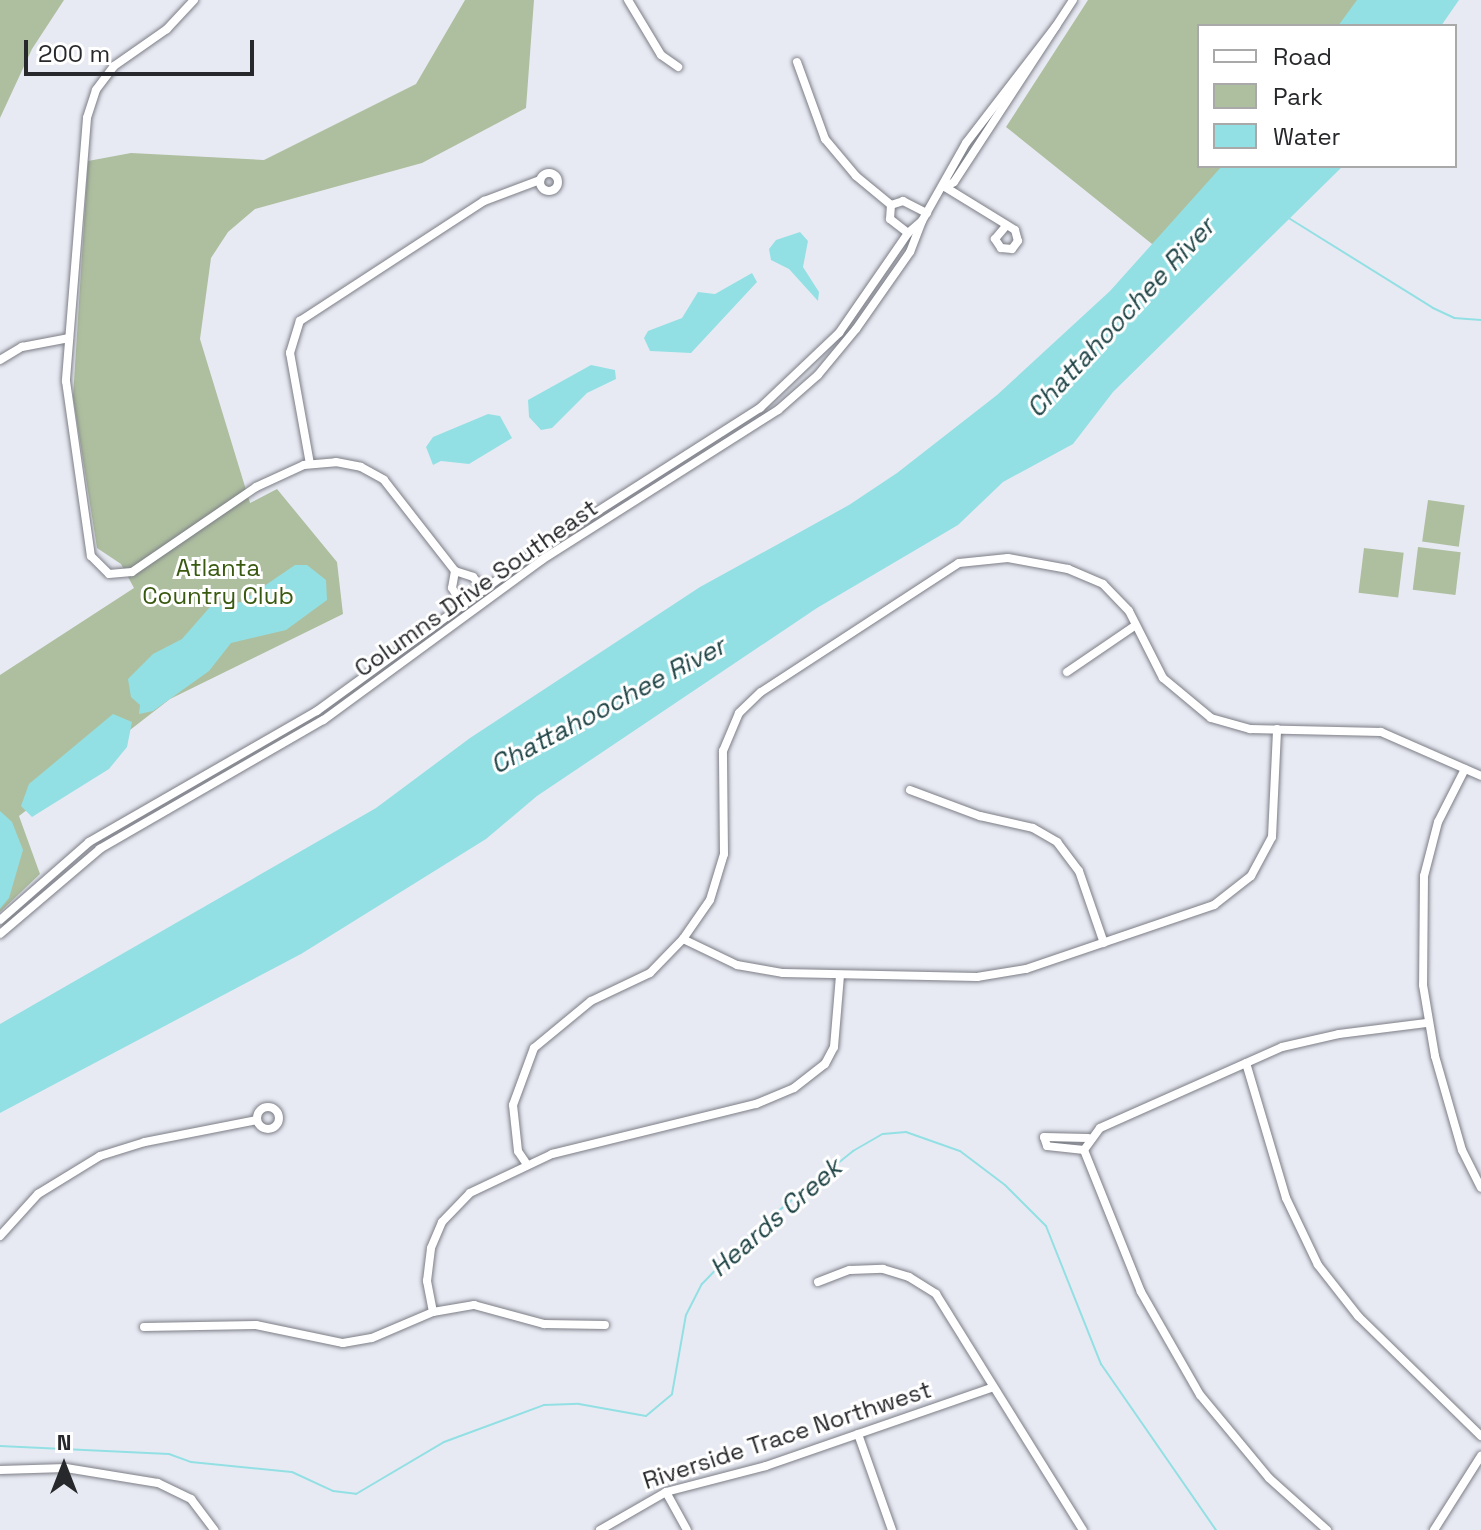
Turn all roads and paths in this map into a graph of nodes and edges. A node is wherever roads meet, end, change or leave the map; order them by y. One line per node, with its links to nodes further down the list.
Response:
1 (194, 0): 12 (street)
2 (628, 0): 5 (street)
3 (1073, 0): 7 (street, Columns Drive Southeast)
4 (797, 62): 8 (street)
5 (678, 67)
6 (540, 180): 14 (street)
7 (945, 187): 9 (street, Columns Drive Southeast); 10 (street)
8 (891, 205): 9 (street); 11 (street)
9 (925, 217): 11 (street, Columns Drive Southeast); 17 (street, Columns Drive Southeast)
10 (1005, 227)
11 (908, 233): 16 (street, Columns Drive Southeast)
12 (69, 338): 13 (street); 14 (street)
13 (0, 360)
14 (310, 464): 15 (street)
15 (455, 571): 16 (street); 18 (street)
16 (484, 589): 17 (street); 18 (street, Columns Drive Southeast)
17 (491, 598): 19 (street, Columns Drive Southeast)
18 (463, 604): 19 (street); 26 (street, Columns Drive Southeast)
19 (469, 614): 27 (street, Columns Drive Southeast)
20 (1136, 625): 21 (street); 22 (street); 28 (street)
21 (1067, 672)
22 (1277, 729): 23 (street); 29 (street)
23 (1465, 769): 24 (street); 31 (street)
24 (1481, 776)
25 (910, 790): 29 (street)
26 (0, 920)
27 (0, 934)
28 (683, 939): 30 (street); 36 (street)
29 (1104, 943): 30 (street)
30 (840, 975): 36 (street)
31 (1426, 1023): 32 (street); 37 (street)
32 (1246, 1063): 34 (street); 45 (street)
33 (257, 1120): 38 (street)
34 (1088, 1138): 35 (street); 35 (street)
35 (1084, 1150): 54 (street)
36 (526, 1163): 40 (street)
37 (1481, 1188)
38 (0, 1236)
39 (818, 1282): 43 (street)
40 (433, 1312): 41 (street); 42 (street)
41 (605, 1325)
42 (144, 1327)
43 (991, 1388): 44 (street, Riverside Trace Northwest); 53 (street)
44 (858, 1434): 48 (street, Riverside Trace Northwest); 52 (street)
45 (1481, 1436)
46 (1481, 1456): 55 (street)
47 (0, 1470): 49 (street)
48 (666, 1492): 50 (street, Riverside Trace Northwest); 51 (street)
49 (214, 1530)
50 (600, 1530)
51 (687, 1530)
52 (892, 1530)
53 (1083, 1530)
54 (1327, 1530)
55 (1434, 1530)

